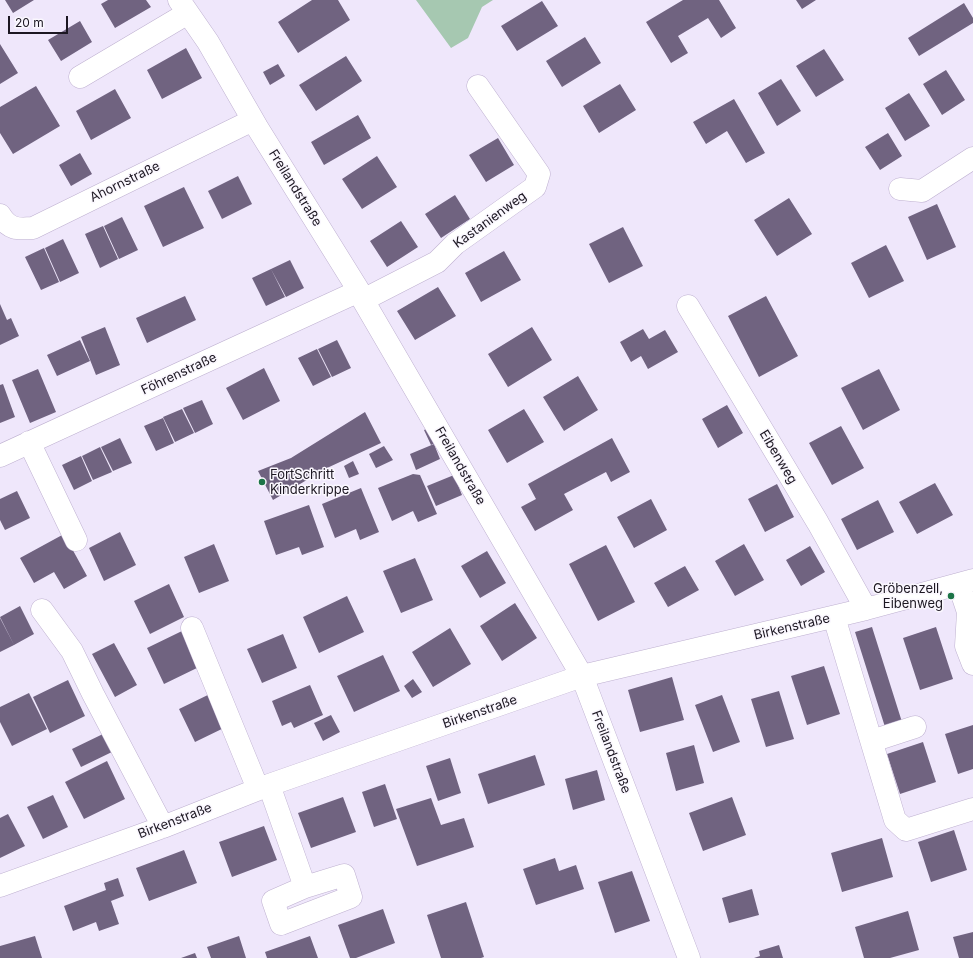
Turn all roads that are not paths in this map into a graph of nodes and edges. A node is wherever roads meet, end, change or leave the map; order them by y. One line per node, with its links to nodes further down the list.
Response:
1 (184, 7): 2 (street); 4 (street, Freilandstraße)
2 (80, 77)
3 (478, 86): 8 (street, Kastanienweg)
4 (253, 120): 7 (street, Ahornstraße); 8 (street, Freilandstraße)
5 (973, 158): 6 (street)
6 (900, 189)
7 (2, 224)
8 (361, 296): 10 (street, Föhrenstraße); 19 (street, Freilandstraße)
9 (688, 306): 14 (street, Eibenweg)
10 (29, 442): 11 (street, Föhrenstraße); 12 (street)
11 (0, 456)
12 (76, 540)
13 (966, 583): 14 (street, Birkenstraße); 18 (street)
14 (866, 609): 16 (street, Birkenstraße)
15 (42, 610): 24 (street)
16 (834, 617): 19 (street, Birkenstraße); 21 (street)
17 (192, 628): 22 (street)
18 (973, 664)
19 (582, 676): 22 (street, Birkenstraße); 27 (street, Freilandstraße)
20 (915, 727): 21 (street)
21 (872, 741): 23 (street)
22 (263, 787): 24 (street, Birkenstraße); 26 (street)
23 (973, 809)
24 (163, 827): 25 (street, Birkenstraße)
25 (0, 886)
26 (304, 887)
27 (689, 958)

